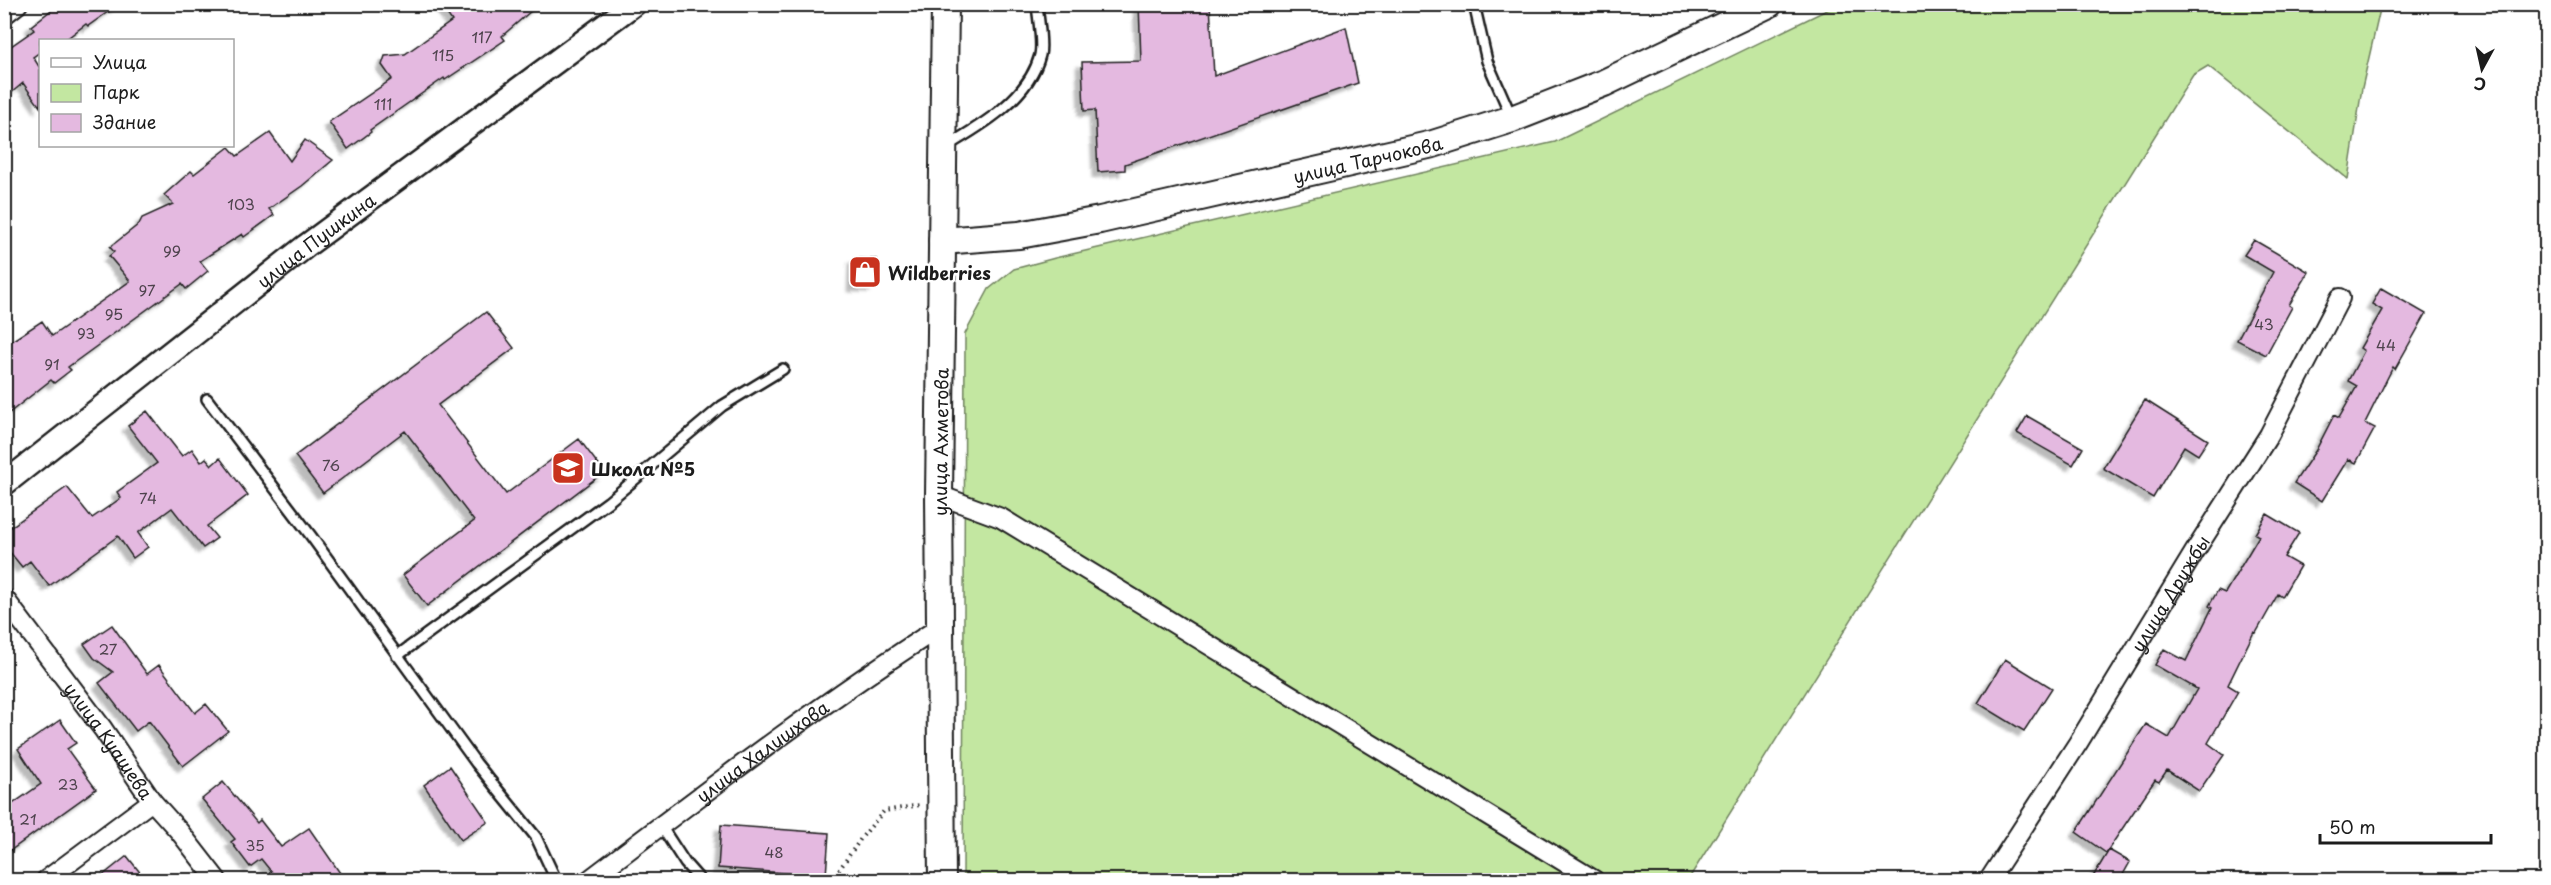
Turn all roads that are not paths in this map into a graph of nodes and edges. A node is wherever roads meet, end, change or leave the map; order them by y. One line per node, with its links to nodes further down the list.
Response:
1 (18, 4): 7 (street)
2 (634, 4): 14 (street, улица Пушкина)
3 (945, 4): 9 (main road, улица Ахметова)
4 (1037, 4): 9 (lane)
5 (1474, 4): 8 (lane)
6 (1769, 4): 8 (main road, улица Тарчокова)
7 (4, 15)
8 (1512, 119): 10 (main road, улица Тарчокова)
9 (943, 148): 10 (main road, улица Ахметова)
10 (942, 241): 15 (main road, улица Ахметова)
11 (2340, 298): 28 (street, улица Дружбы)
12 (783, 369): 18 (lane)
13 (207, 399): 18 (lane)
14 (4, 484)
15 (939, 495): 17 (main road, улица Ахметова); 27 (street)
16 (4, 598): 19 (street, улица Куашева)
17 (940, 627): 20 (street, улица Халишхова); 26 (main road, улица Ахметова)
18 (397, 656): 23 (lane)
19 (152, 801): 21 (street); 22 (street, улица Куашева)
20 (661, 826): 24 (street, улица Халишхова); 25 (lane)
21 (46, 880)
22 (217, 880)
23 (556, 880)
24 (589, 880)
25 (700, 880)
26 (942, 880)
27 (1594, 880)
28 (1989, 880)

